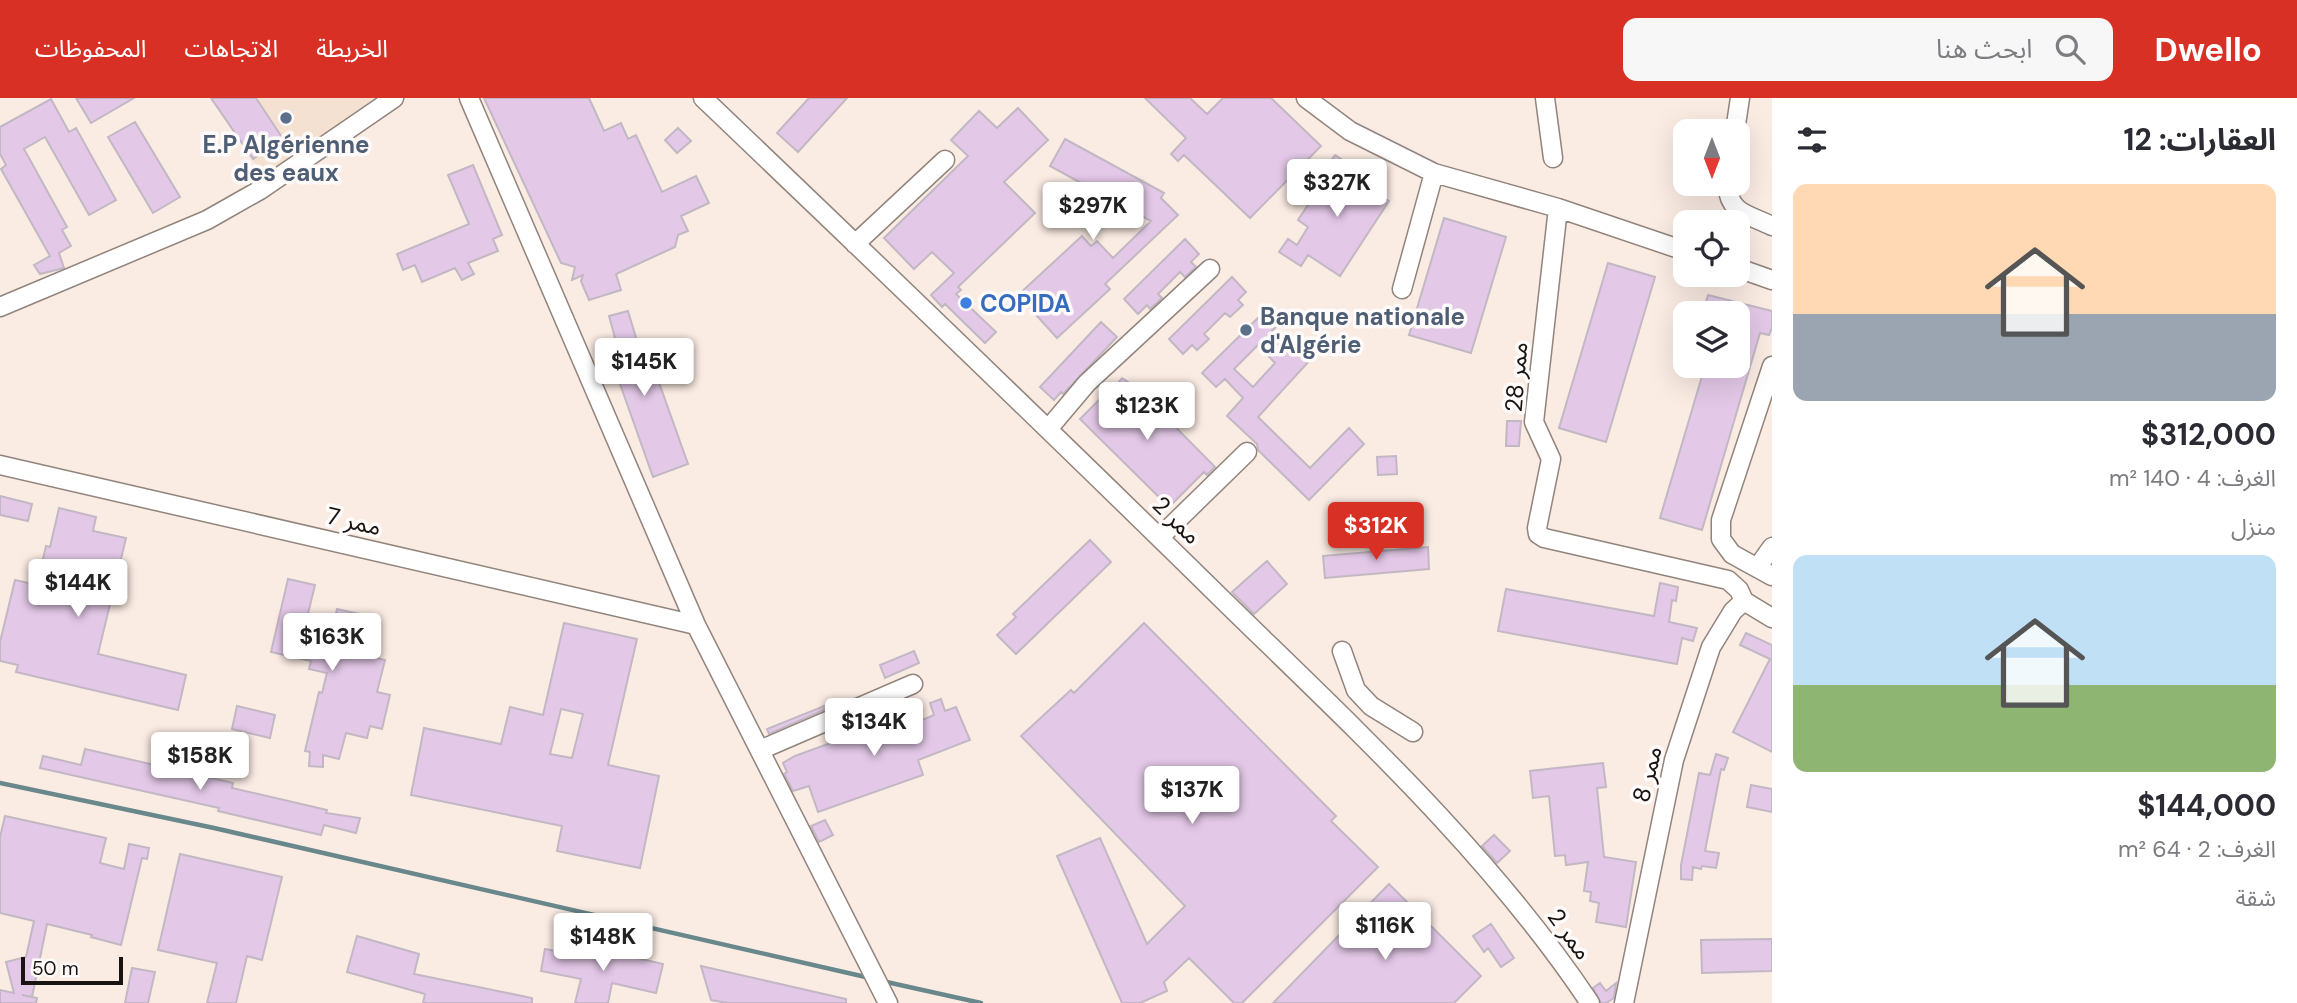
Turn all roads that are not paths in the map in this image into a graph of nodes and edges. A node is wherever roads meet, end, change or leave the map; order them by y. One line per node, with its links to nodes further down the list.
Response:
1 (394, 98): 20 (lane)
2 (469, 98): 30 (lane)
3 (703, 98): 14 (lane, ممر 2)
4 (1306, 98): 10 (lane)
5 (1545, 98): 8 (lane)
6 (1740, 98): 7 (lane)
7 (1737, 119)
8 (1553, 158)
9 (945, 160): 14 (lane)
10 (1434, 173): 12 (lane); 19 (lane)
11 (1728, 196): 13 (lane)
12 (1558, 208): 15 (lane); 28 (lane, ممر 28)
13 (1772, 226)
14 (855, 244): 22 (lane, ممر 2)
15 (1673, 247)
16 (1210, 269): 22 (lane)
17 (1750, 272): 18 (lane)
18 (1772, 280)
19 (1402, 289)
20 (0, 307)
21 (1772, 366): 27 (lane)
22 (1049, 428): 25 (lane, ممر 2)
23 (1247, 452): 25 (lane)
24 (0, 466): 30 (lane, ممر 7)
25 (1160, 537): 34 (lane, ممر 2)
26 (1772, 547): 27 (lane)
27 (1765, 572)
28 (1744, 600): 29 (lane); 39 (lane, ممر 8)
29 (1772, 618)
30 (696, 625): 36 (lane)
31 (1342, 651): 33 (lane)
32 (913, 684): 36 (lane)
33 (1371, 706): 34 (lane); 35 (lane)
34 (1354, 728): 38 (lane, ممر 2)
35 (1413, 732)
36 (760, 750): 37 (lane)
37 (888, 1003)
38 (1590, 1003)
39 (1624, 1003)

